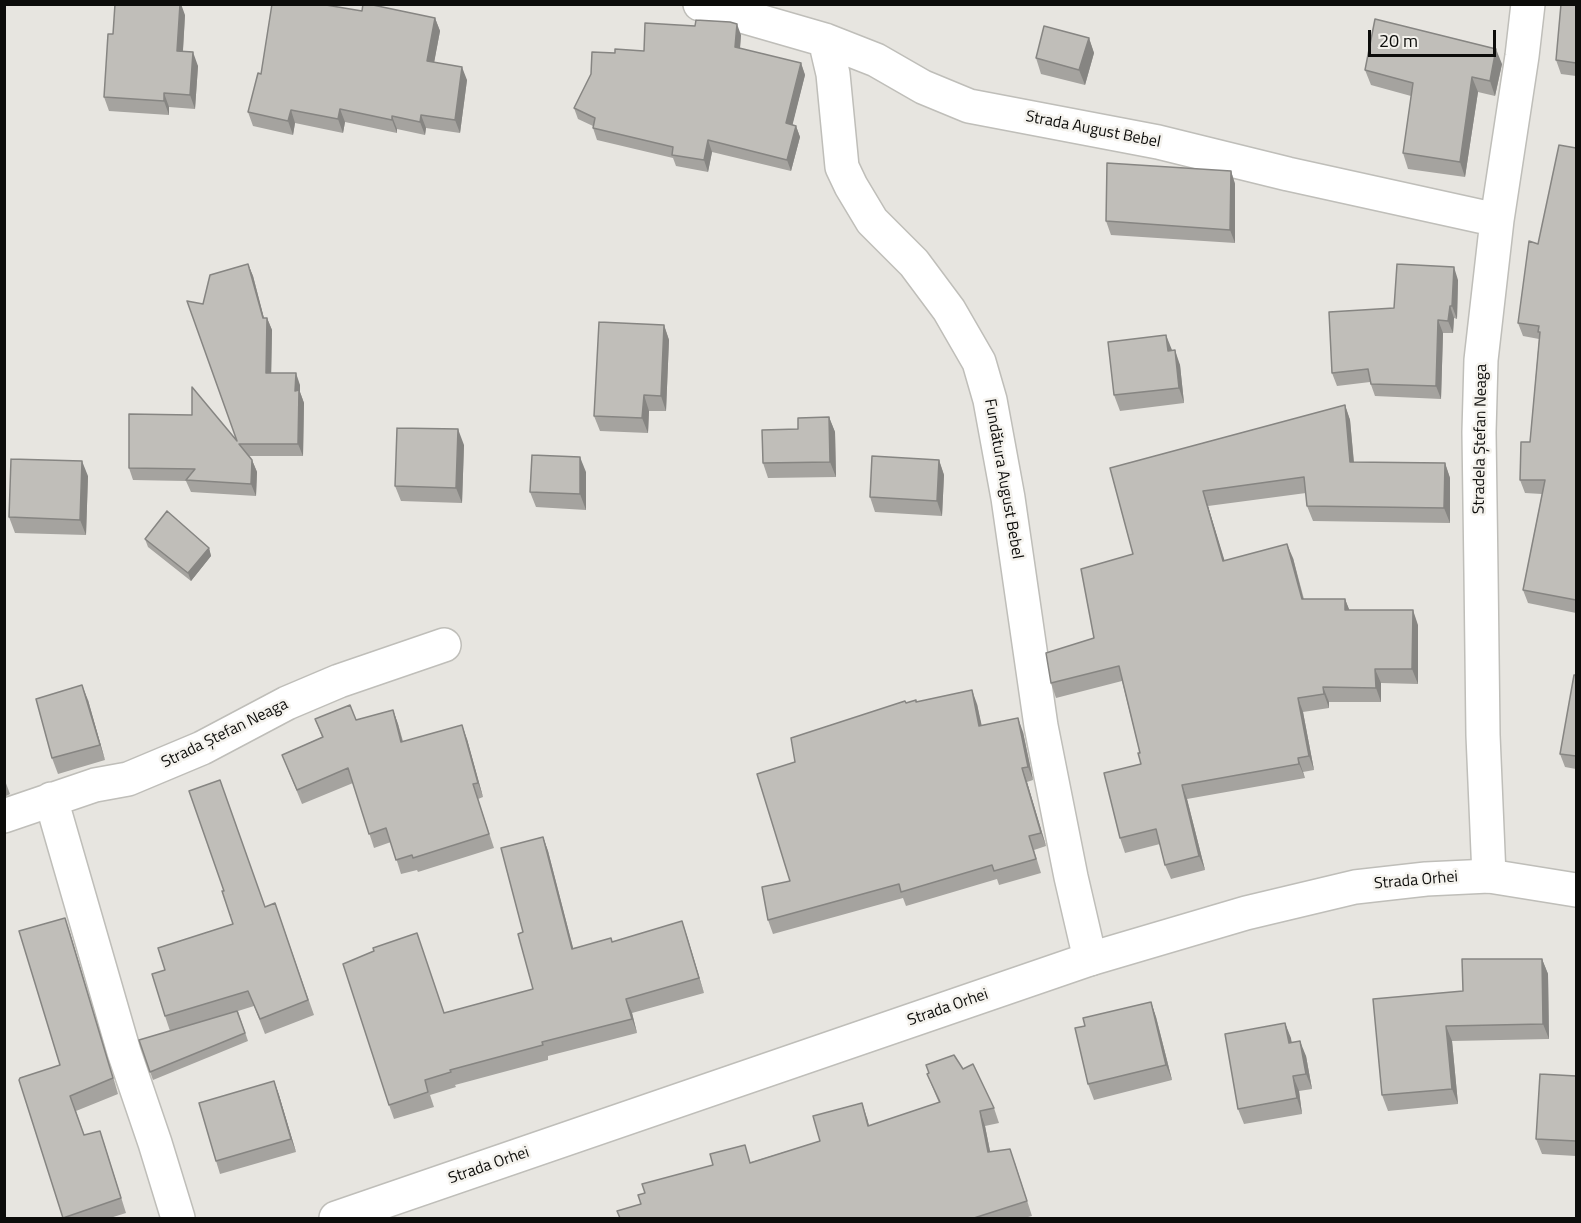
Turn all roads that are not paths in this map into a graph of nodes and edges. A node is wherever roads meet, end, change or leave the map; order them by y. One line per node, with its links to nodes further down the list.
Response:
1 (700, 4): 3 (street, Strada August Bebel)
2 (1528, 4): 4 (street, Stradela Ștefan Neaga)
3 (825, 40): 4 (street, Strada August Bebel); 10 (street, Fundătura August Bebel)
4 (1497, 220): 8 (street, Stradela Ștefan Neaga)
5 (444, 645): 6 (street, Strada Ștefan Neaga)
6 (51, 799): 7 (street, Strada Ștefan Neaga); 11 (street)
7 (4, 816)
8 (1489, 876): 9 (street, Strada Orhei); 10 (street, Strada Orhei)
9 (1576, 890)
10 (1090, 959): 12 (street, Strada Orhei)
11 (178, 1218)
12 (336, 1218)

